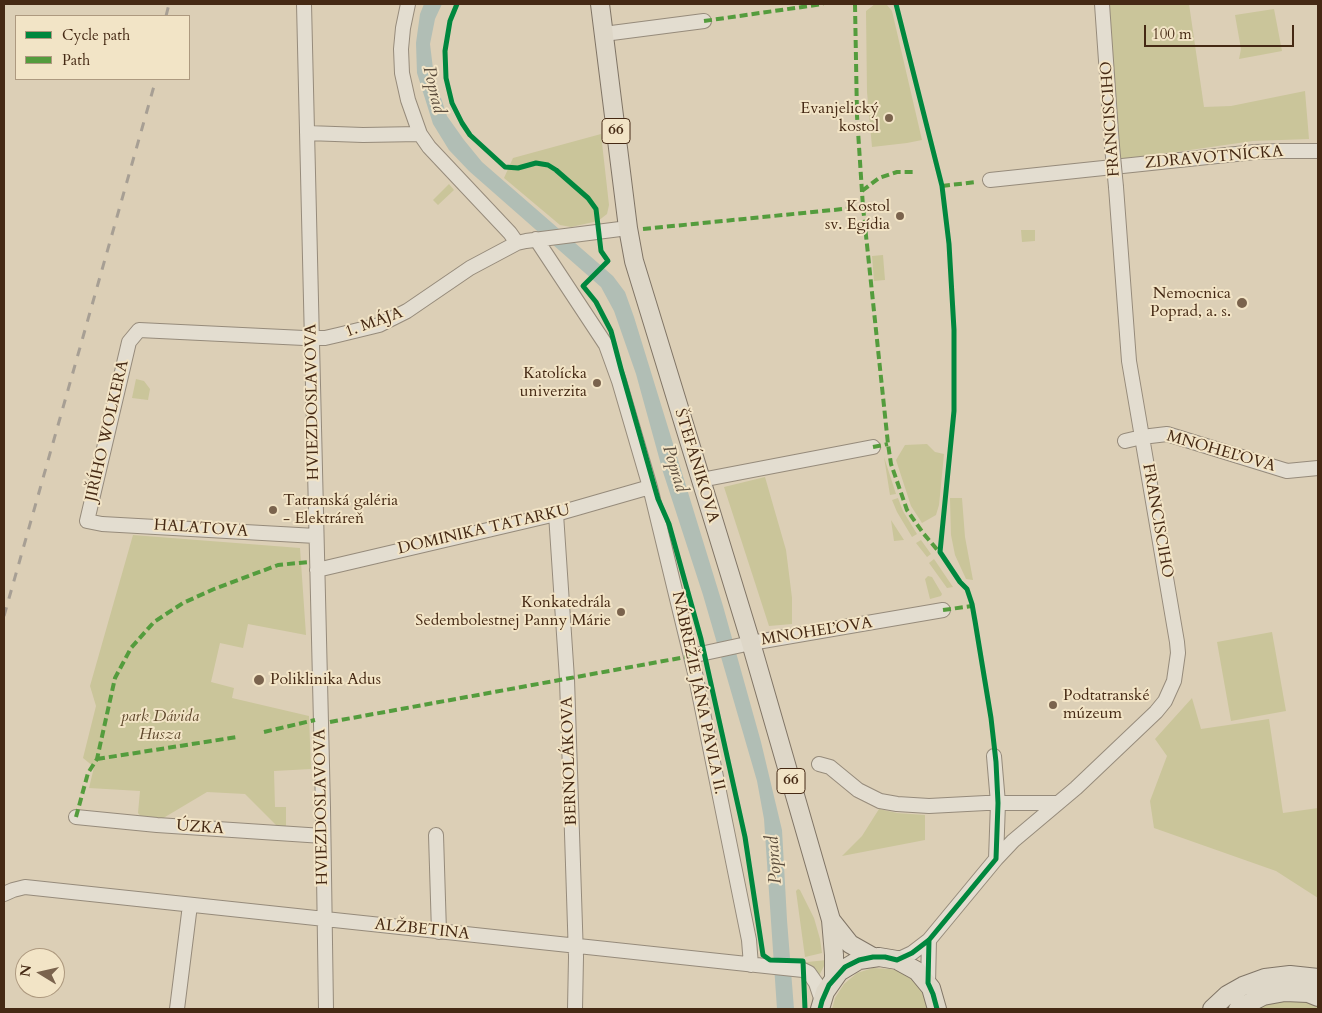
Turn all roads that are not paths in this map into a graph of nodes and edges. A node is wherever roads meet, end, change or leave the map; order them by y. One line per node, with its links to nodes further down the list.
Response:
1 (304, 4): 7 (street, HVIEZDOSLAVOVA)
2 (408, 4): 8 (street)
3 (1102, 4): 16 (street, FRANCISCIHO, bridge)
4 (601, 8): 6 (main road, ŠTEFÁNIKOVA / 66)
5 (704, 20): 6 (street)
6 (604, 34): 11 (main road, ŠTEFÁNIKOVA / 66)
7 (307, 133): 8 (street); 14 (street, HVIEZDOSLAVOVA)
8 (420, 134): 13 (street)
9 (1318, 152): 10 (street, ZDRAVOTNÍCKA)
10 (990, 180)
11 (628, 228): 12 (street, 1. MÁJA); 20 (main road, ŠTEFÁNIKOVA / 66)
12 (541, 239): 13 (street, 1. MÁJA); 21 (street, NÁBREŽIE JÁNA PAVLA II.)
13 (517, 244): 14 (street, 1. MÁJA)
14 (311, 338): 15 (street, 1. MÁJA); 24 (street, HVIEZDOSLAVOVA)
15 (129, 342): 23 (street, JIŘÍHO WOLKERA)
16 (1142, 437): 17 (street, MNOHEĽOVA); 19 (street, MNOHEĽOVA); 32 (street, FRANCISCIHO)
17 (1125, 441)
18 (873, 447): 20 (street)
19 (1318, 468)
20 (701, 480): 27 (main road, ŠTEFÁNIKOVA / 66)
21 (650, 487): 22 (street, DOMINIKA TATARKU); 28 (street, NÁBREŽIE JÁNA PAVLA II.)
22 (556, 514): 25 (street, DOMINIKA TATARKU); 43 (street, BERNOLÁKOVA)
23 (87, 521): 24 (street, HALATOVA)
24 (316, 536): 25 (street, HVIEZDOSLAVOVA)
25 (317, 570): 35 (street, HVIEZDOSLAVOVA)
26 (943, 610): 27 (street, MNOHEĽOVA)
27 (745, 644): 28 (street, MNOHEĽOVA); 40 (main road, ŠTEFÁNIKOVA / 66)
28 (692, 656): 46 (street, NÁBREŽIE JÁNA PAVLA II.)
29 (994, 756): 31 (street)
30 (819, 764): 31 (street)
31 (998, 803): 32 (street); 36 (street)
32 (1058, 804): 36 (street, FRANCISCIHO)
33 (76, 817): 35 (street, ÚZKA)
34 (436, 835): 41 (street)
35 (323, 836): 39 (street, HVIEZDOSLAVOVA)
36 (996, 859): 42 (street, FRANCISCIHO)
37 (4, 894): 38 (street, ALŽBETINA)
38 (190, 905): 39 (street, ALŽBETINA); 52 (street)
39 (324, 920): 41 (street, ALŽBETINA); 53 (street, HVIEZDOSLAVOVA)
40 (831, 920): 44 (main road, ŠTEFÁNIKOVA / 66); 47 (main road, ŠTEFÁNIKOVA / 66)
41 (439, 932): 43 (street, ALŽBETINA)
42 (929, 940): 45 (street, FRANCISCIHO); 49 (street)
43 (576, 946): 46 (street, ALŽBETINA); 54 (street, BERNOLÁKOVA)
44 (873, 957): 45 (main road, 66); 47 (main road, 66)
45 (897, 960): 49 (main road, 66)
46 (751, 965): 51 (street, ALŽBETINA)
47 (834, 978): 51 (main road, 66)
48 (1318, 978): 56 (main road)
49 (928, 983): 55 (main road, 66)
50 (1318, 997): 57 (main road)
51 (821, 1005)
52 (177, 1009)
53 (326, 1009)
54 (575, 1009)
55 (937, 1009)
56 (1212, 1009)
57 (1238, 1009)

